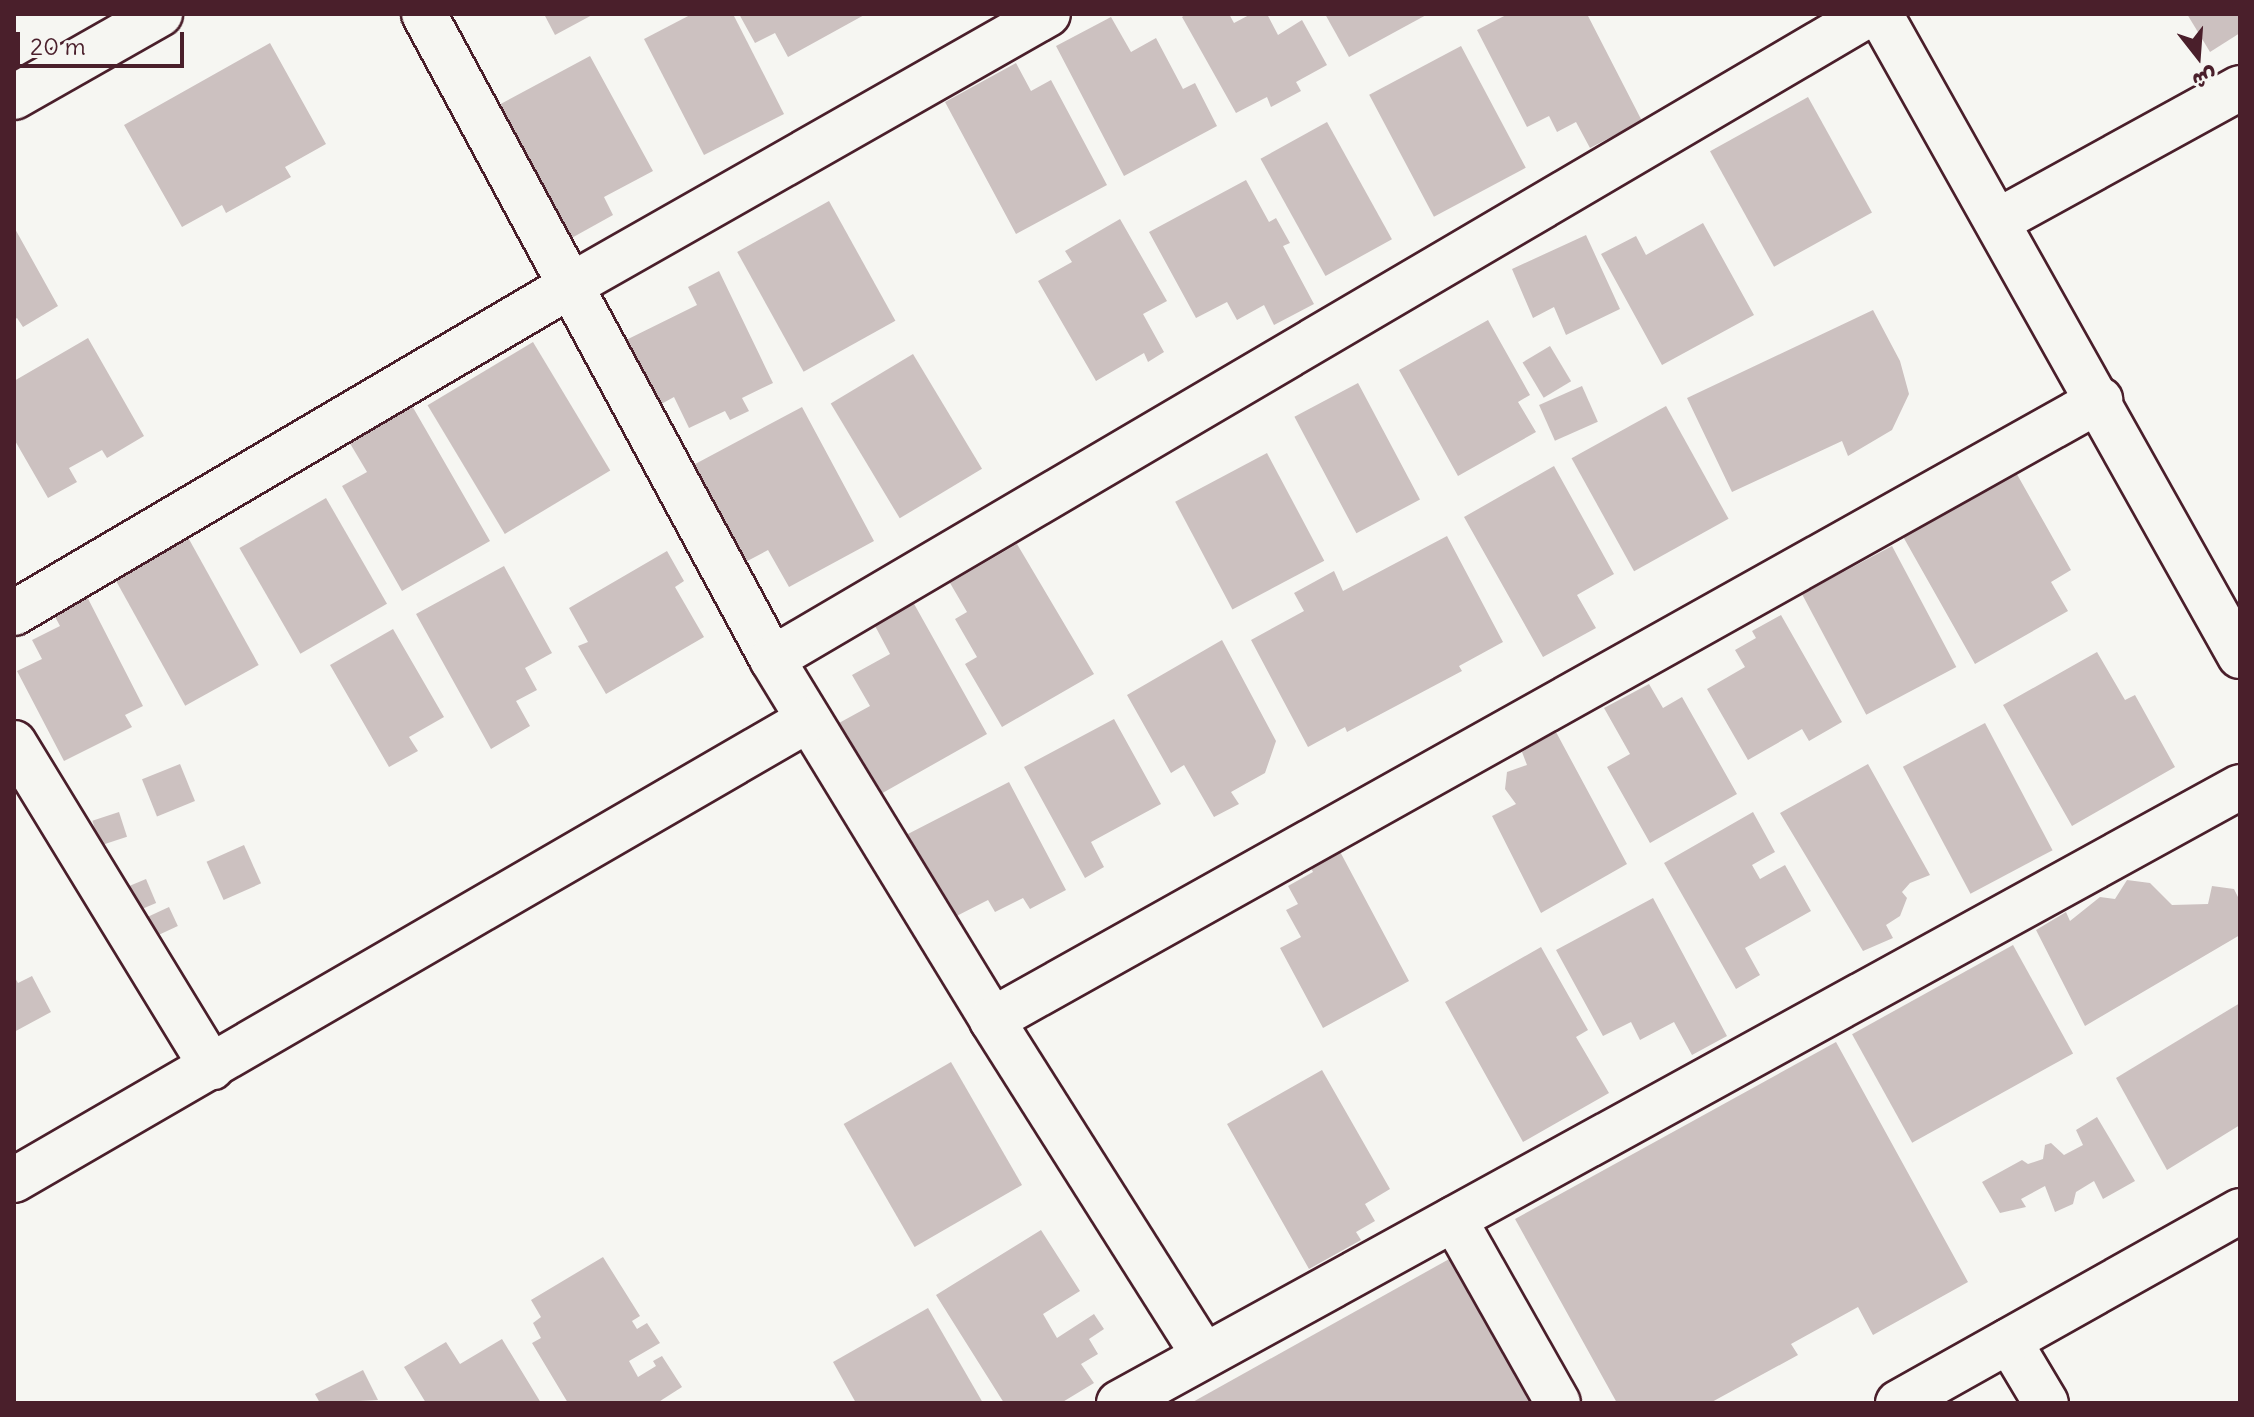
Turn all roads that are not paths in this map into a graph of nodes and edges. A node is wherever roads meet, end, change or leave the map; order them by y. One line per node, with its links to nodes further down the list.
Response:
1 (160, 14): 7 (street)
2 (424, 14): 9 (street)
3 (1048, 14): 9 (street)
4 (1869, 14): 13 (street)
5 (1880, 14): 8 (street)
6 (2240, 88): 8 (street)
7 (14, 97)
8 (1998, 221): 10 (street)
9 (568, 287): 11 (street); 13 (street)
10 (2100, 400): 12 (street); 17 (street)
11 (14, 613)
12 (2234, 631)
13 (772, 659): 14 (street)
14 (808, 720): 17 (street); 18 (street)
15 (14, 743): 18 (street)
16 (2240, 787): 21 (street)
17 (992, 1020): 23 (street)
18 (212, 1067): 19 (street)
19 (14, 1180)
20 (2240, 1211): 22 (street)
21 (1454, 1219): 23 (street); 25 (street)
22 (2009, 1341): 26 (street); 27 (street)
23 (1204, 1355): 24 (street)
24 (1119, 1403)
25 (1558, 1403)
26 (1898, 1403)
27 (2046, 1403)

